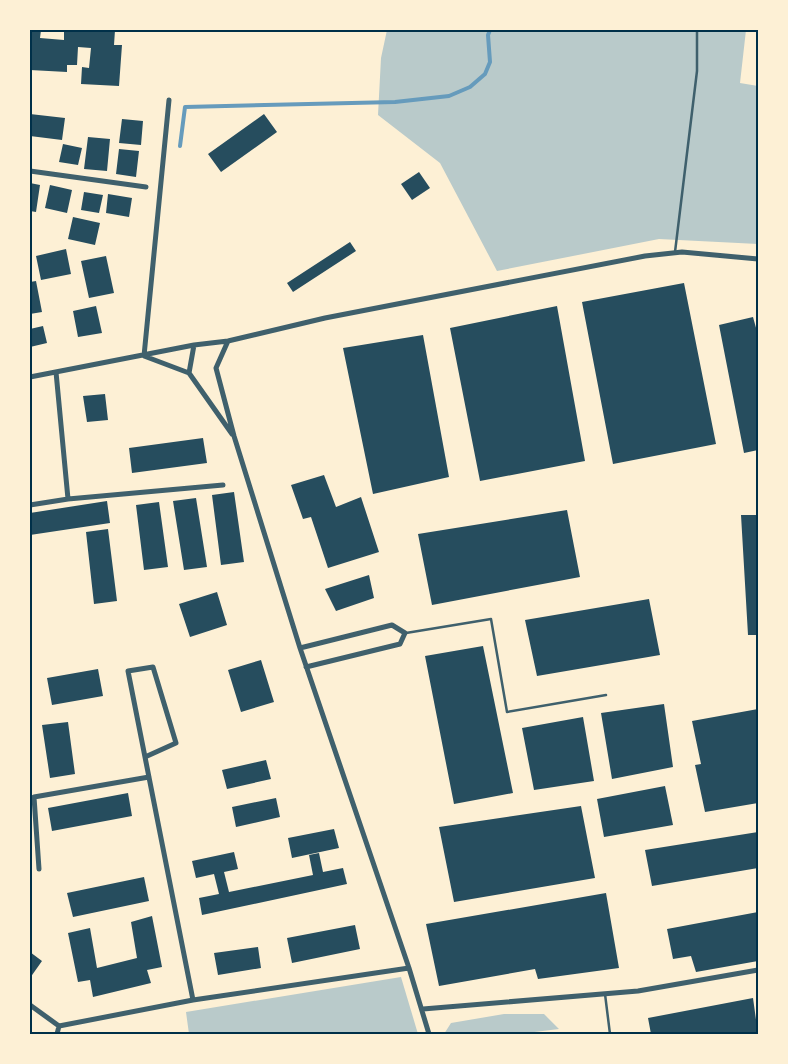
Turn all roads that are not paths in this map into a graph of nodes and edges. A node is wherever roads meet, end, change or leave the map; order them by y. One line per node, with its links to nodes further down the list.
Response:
1 (697, 30): 5 (lane)
2 (169, 100): 9 (street)
3 (30, 170): 4 (street)
4 (146, 187)
5 (675, 252): 6 (street); 7 (street)
6 (758, 259)
7 (228, 341): 8 (street); 13 (street)
8 (194, 345): 9 (street); 11 (street)
9 (144, 356): 10 (street); 11 (street)
10 (56, 372): 12 (street); 15 (street)
11 (189, 374): 13 (street)
12 (30, 377)
13 (234, 436): 18 (street)
14 (223, 485): 15 (street)
15 (68, 499): 16 (street)
16 (30, 505)
17 (405, 633): 18 (street); 19 (street); 20 (lane)
18 (300, 648): 19 (street)
19 (306, 667): 25 (street)
20 (606, 694)
21 (145, 757): 21 (street); 22 (street)
22 (150, 777): 23 (street); 28 (street)
23 (32, 797): 24 (street)
24 (39, 869)
25 (409, 968): 28 (street); 30 (street)
26 (758, 970): 27 (street)
27 (606, 994): 30 (street); 34 (lane)
28 (193, 1000): 31 (street)
29 (30, 1005): 31 (street)
30 (423, 1009): 33 (street)
31 (59, 1026): 32 (street)
32 (58, 1034)
33 (429, 1034)
34 (610, 1034)

